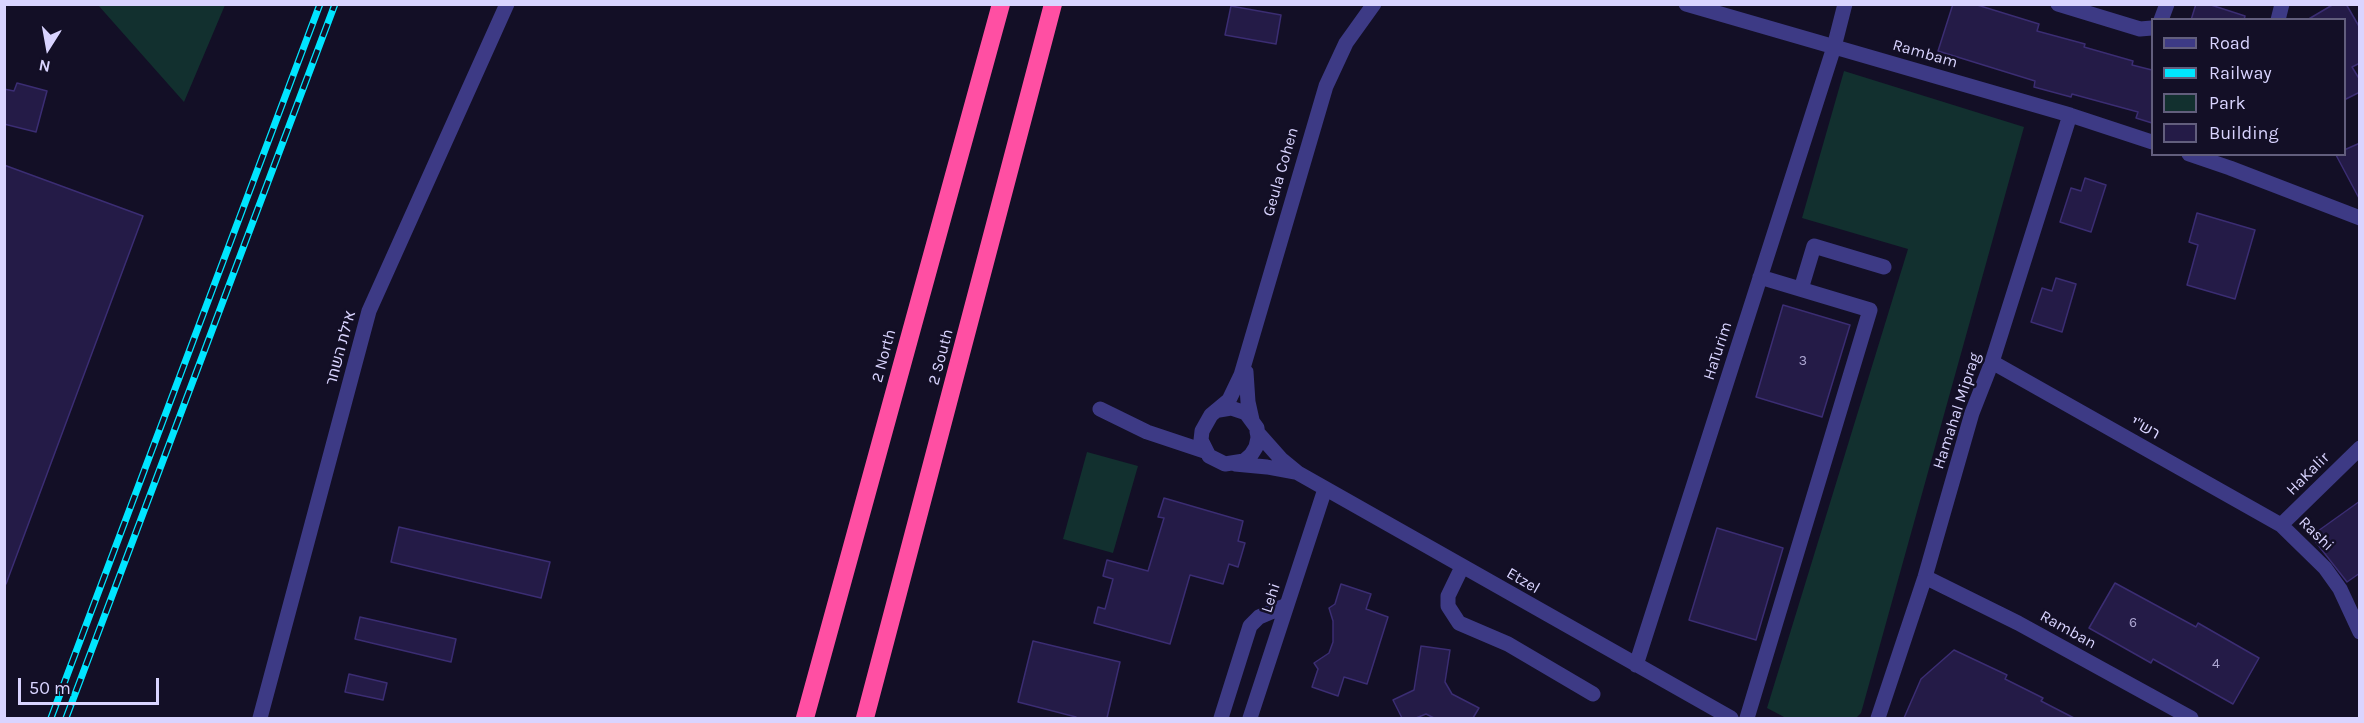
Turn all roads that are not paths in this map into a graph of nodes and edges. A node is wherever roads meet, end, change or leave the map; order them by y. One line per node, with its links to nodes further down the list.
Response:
1 (507, 4): 39 (street, אילת השחר)
2 (1001, 4): 40 (highway, 2 North)
3 (1053, 4): 41 (highway, 2 South)
4 (1374, 4): 20 (street, Geula Cohen)
5 (1686, 4): 11 (street, Rambam)
6 (1845, 4): 11 (street, HaTurim)
7 (2058, 4): 10 (street)
8 (2168, 4): 9 (street)
9 (2162, 18)
10 (2151, 28)
11 (1834, 47): 12 (street, Rambam); 18 (street, HaTurim)
12 (2070, 115): 13 (street, Rambam); 21 (street, Hamahal Miprag)
13 (2151, 142)
14 (2202, 156): 15 (street)
15 (2232, 161): 16 (street)
16 (2360, 218)
17 (1884, 267): 19 (street)
18 (1760, 277): 19 (street); 37 (street, HaTurim)
19 (1801, 289): 45 (street)
20 (1246, 360): 23 (street, Geula Cohen); 25 (street, Geula Cohen)
21 (1992, 362): 32 (street, רש"י); 34 (street, Hamahal Miprag)
22 (1100, 409): 26 (street)
23 (1219, 410): 24 (street); 25 (street)
24 (1205, 422): 26 (street); 28 (street)
25 (1255, 426): 29 (street); 30 (street, Etzel)
26 (1165, 438): 28 (street)
27 (2360, 448): 32 (street, HaKalir)
28 (1207, 452): 29 (street)
29 (1235, 464): 30 (street, Etzel)
30 (1298, 473): 31 (street, Etzel)
31 (1325, 489): 33 (street, Etzel); 35 (street, Lehi)
32 (2281, 525): 36 (street, Rashi)
33 (1462, 567): 37 (street, Etzel); 38 (street)
34 (1925, 576): 46 (street, Hamahal Miprag); 47 (street, Ramban)
35 (1287, 605): 42 (street); 43 (street, Lehi)
36 (2360, 632)
37 (1636, 665): 44 (street, Etzel)
38 (1593, 694)
39 (260, 718)
40 (805, 718)
41 (866, 718)
42 (1221, 718)
43 (1250, 718)
44 (1731, 718)
45 (1747, 718)
46 (1878, 718)
47 (2191, 718)

